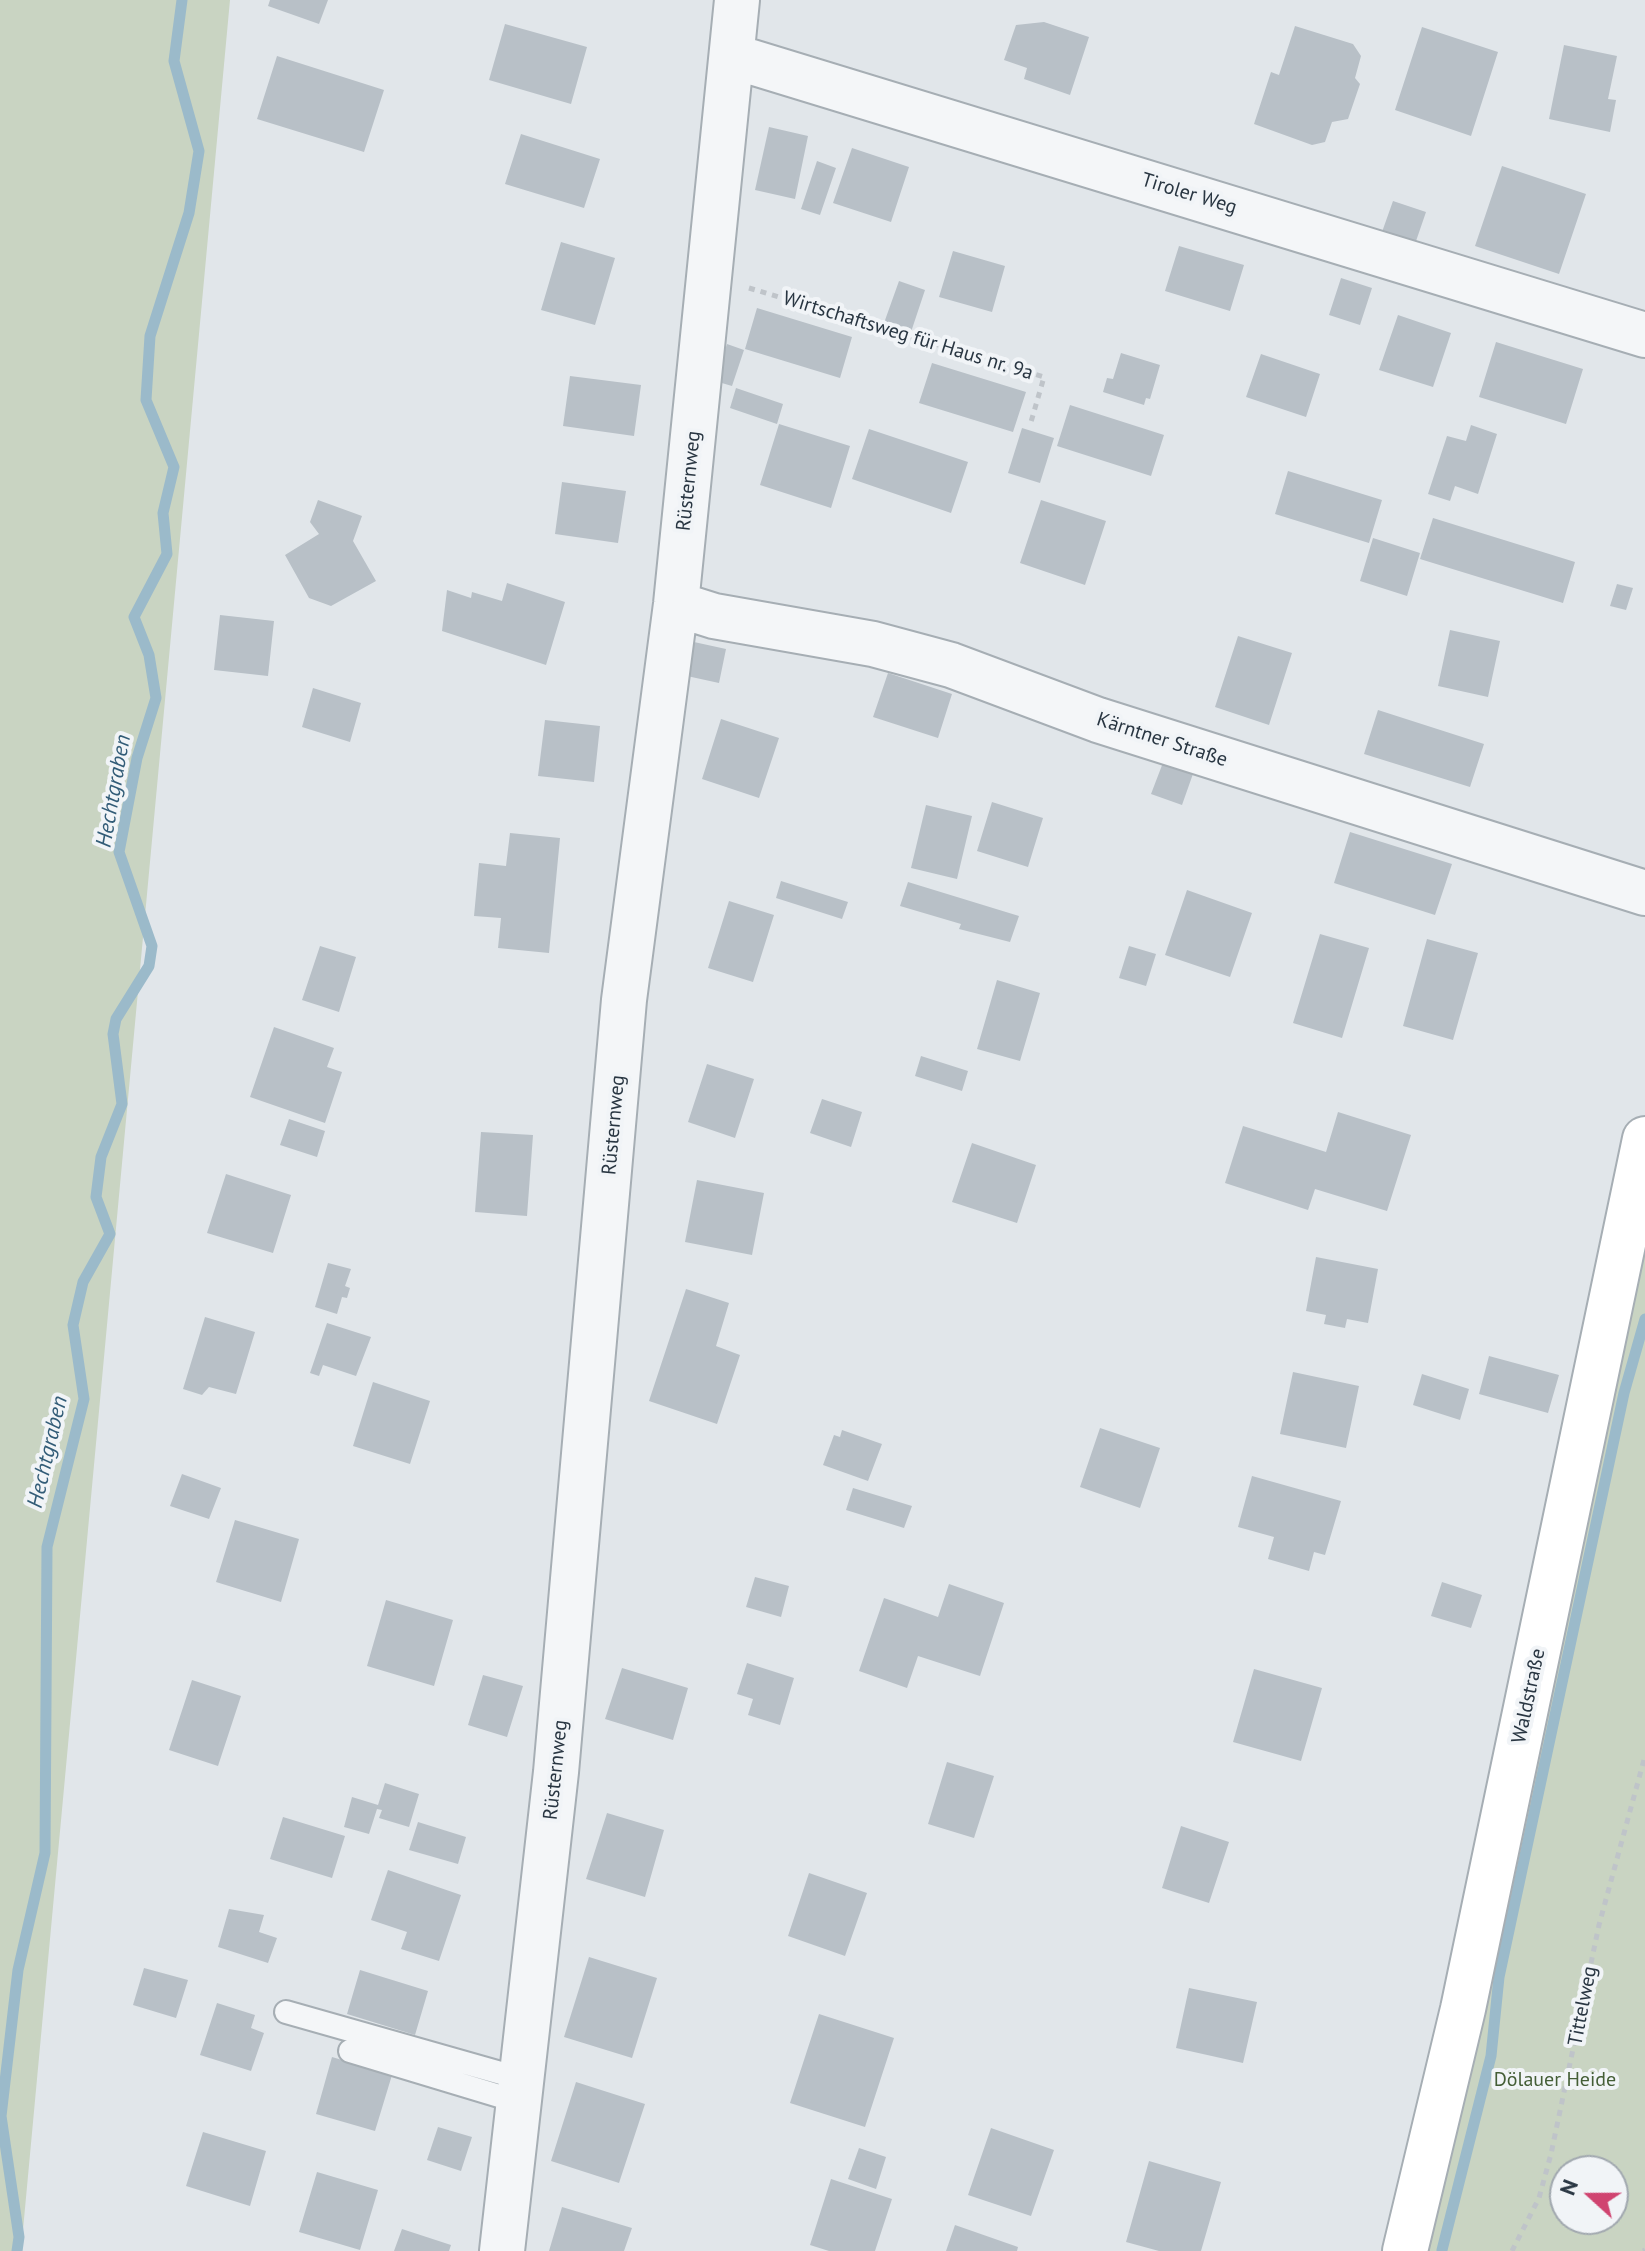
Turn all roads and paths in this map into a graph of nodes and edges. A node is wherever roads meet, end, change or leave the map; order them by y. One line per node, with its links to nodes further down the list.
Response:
1 (737, 0): 2 (street, Rüsternweg)
2 (732, 56): 4 (street, Tiroler Weg); 6 (street, Rüsternweg)
3 (742, 286): 5 (path, Wirtschaftsweg für Haus nr. 9a)
4 (1645, 335)
5 (1031, 422)
6 (676, 604): 7 (street, Kärntner Straße); 14 (street, Rüsternweg)
7 (1645, 893)
8 (1645, 1139): 16 (main road, Waldstraße)
9 (1645, 1756): 11 (path, Tittelweg)
10 (1645, 1763): 11 (path)
11 (1640, 1773): 17 (path, Tittelweg)
12 (286, 2012): 14 (lane)
13 (350, 2051): 14 (lane)
14 (520, 2091): 15 (street, Rüsternweg)
15 (502, 2251)
16 (1405, 2251)
17 (1512, 2251)

